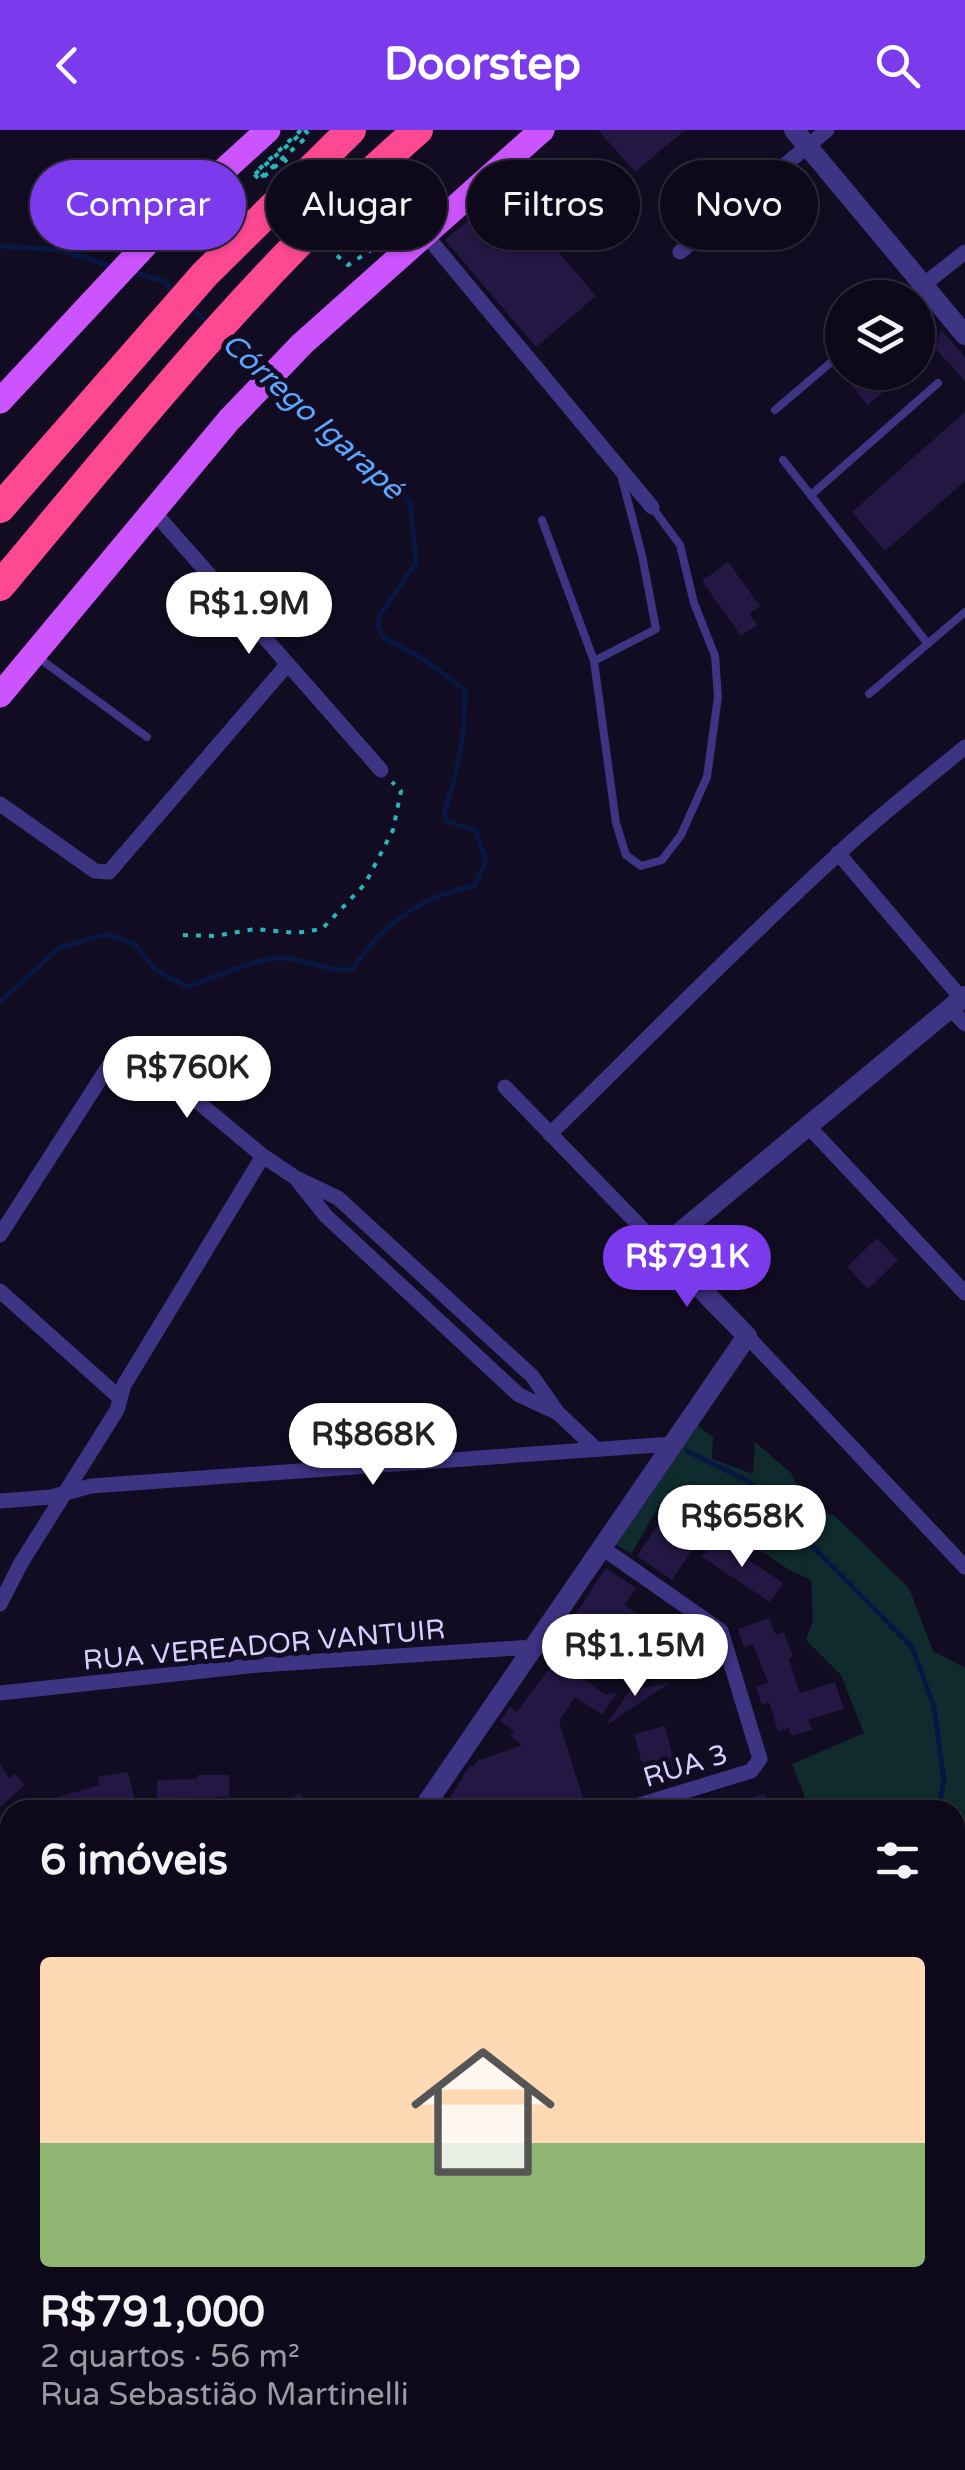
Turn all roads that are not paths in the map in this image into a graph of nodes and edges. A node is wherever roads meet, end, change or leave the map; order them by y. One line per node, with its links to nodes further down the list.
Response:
1 (268, 130): 18 (main road)
2 (350, 130): 24 (highway)
3 (418, 130): 27 (highway)
4 (542, 130): 7 (main road)
5 (827, 130): 6 (street)
6 (802, 138): 10 (street); 12 (street)
7 (447, 214)
8 (407, 250): 25 (main road)
9 (438, 250): 21 (street)
10 (680, 252)
11 (965, 252): 13 (street)
12 (906, 280)
13 (930, 280)
14 (935, 309): 15 (street)
15 (965, 335)
16 (825, 367): 19 (lane)
17 (938, 383): 22 (lane)
18 (0, 401)
19 (775, 410)
20 (783, 460): 22 (lane)
21 (618, 466): 23 (street); 31 (lane)
22 (811, 495): 29 (lane)
23 (652, 507): 31 (lane)
24 (0, 508)
25 (154, 512): 30 (main road); 32 (street)
26 (542, 520): 31 (lane)
27 (0, 586)
28 (965, 612): 29 (lane)
29 (928, 644): 33 (lane)
30 (33, 653): 34 (main road); 35 (lane)
31 (594, 660)
32 (286, 666): 37 (street); 38 (street)
33 (869, 694)
34 (0, 695)
35 (146, 737)
36 (965, 747): 39 (street)
37 (380, 770)
38 (0, 804)
39 (838, 854): 40 (street); 43 (street)
40 (961, 1007): 42 (street)
41 (505, 1087): 43 (street)
42 (808, 1126): 46 (street); 48 (street)
43 (550, 1134): 46 (street)
44 (263, 1156): 45 (street); 50 (street); 52 (street)
45 (0, 1235)
46 (661, 1248): 49 (street)
47 (0, 1292): 50 (street)
48 (965, 1293)
49 (748, 1336): 51 (street); 56 (street)
50 (120, 1398): 53 (street)
51 (672, 1444): 52 (street); 55 (street)
52 (596, 1449): 53 (street)
53 (65, 1493): 54 (street); 57 (street)
54 (0, 1500)
55 (600, 1547): 58 (street); 61 (street, RUA 3)
56 (965, 1567)
57 (0, 1604)
58 (532, 1648): 59 (street, RUA VEREADOR VANTUIR); 60 (street)
59 (0, 1693)
60 (429, 1800)
61 (656, 1800)

